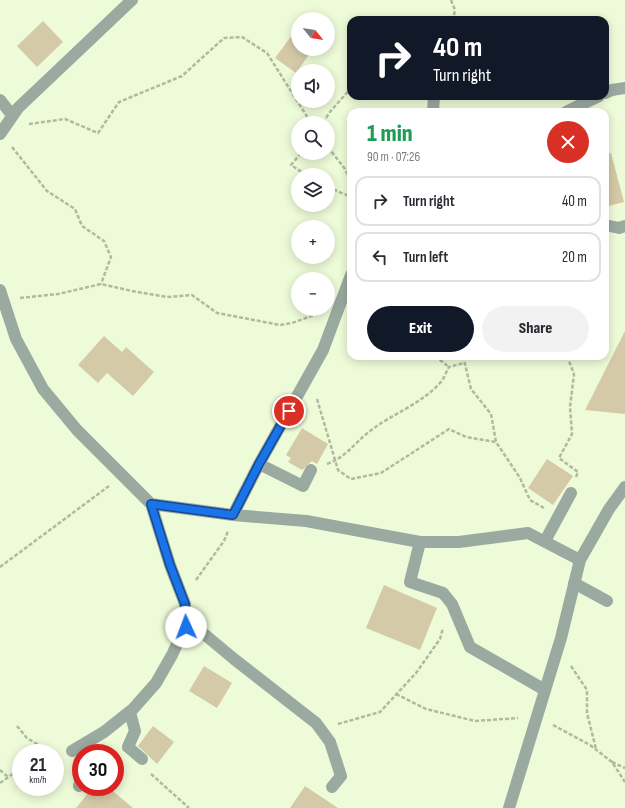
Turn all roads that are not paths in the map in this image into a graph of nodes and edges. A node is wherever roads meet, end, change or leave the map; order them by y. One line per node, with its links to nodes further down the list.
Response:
1 (132, 0): 7 (street)
2 (625, 88): 3 (street)
3 (609, 92)
4 (0, 100): 7 (street)
5 (591, 100): 6 (street)
6 (574, 108)
7 (12, 115): 8 (street)
8 (1, 134)
9 (609, 226): 10 (street)
10 (625, 226)
11 (347, 288): 13 (street)
12 (2, 295): 17 (street)
13 (259, 464): 14 (street); 18 (street)
14 (311, 470)
15 (625, 486): 21 (street)
16 (571, 493): 19 (street)
17 (151, 504): 18 (street); 24 (street)
18 (233, 515): 20 (street)
19 (545, 541): 20 (street); 21 (street)
20 (420, 542): 25 (street)
21 (580, 560): 22 (street)
22 (574, 583): 23 (street); 25 (street)
23 (607, 601)
24 (185, 618): 26 (street); 29 (street)
25 (545, 690): 30 (street)
26 (130, 712): 27 (street); 28 (street)
27 (87, 744)
28 (142, 759)
29 (332, 787)
30 (509, 808)

